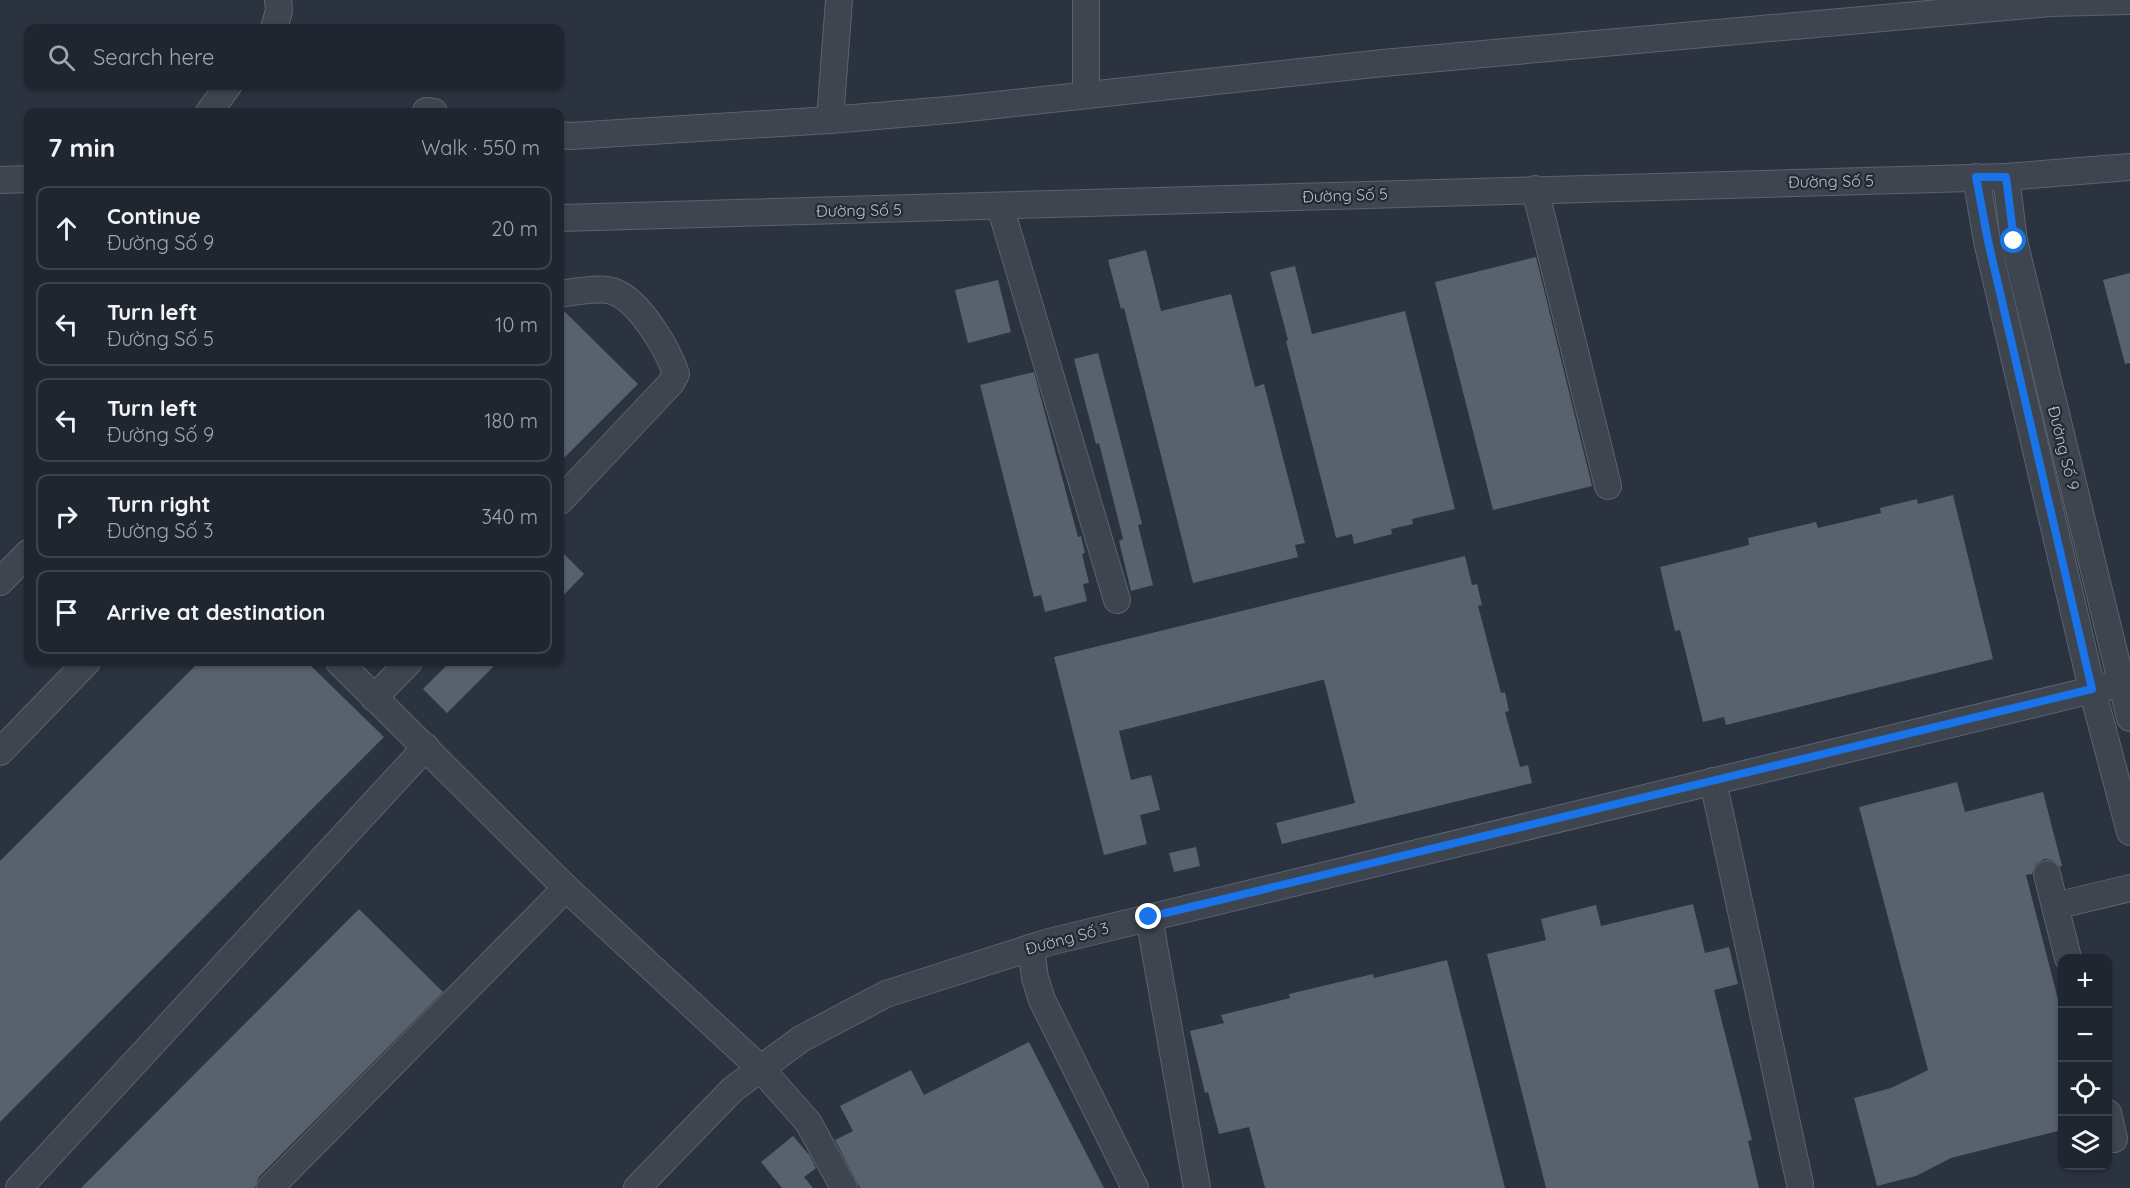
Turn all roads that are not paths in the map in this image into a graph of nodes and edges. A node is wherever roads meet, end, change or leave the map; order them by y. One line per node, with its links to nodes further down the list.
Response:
1 (278, 0): 5 (street)
2 (839, 0): 9 (street)
3 (1086, 0): 7 (street)
4 (2130, 1): 7 (street)
5 (275, 24)
6 (225, 90): 8 (street)
7 (1086, 95): 9 (street)
8 (212, 108)
9 (830, 120): 10 (street)
10 (564, 135)
11 (2130, 167): 13 (street, Đường Số 5)
12 (1976, 177): 13 (street, Đường Số 5); 16 (street, Đường Số 5); 29 (street, Đường Số 9)
13 (2006, 177): 28 (street, Đường Số 9)
14 (24, 179): 15 (street)
15 (0, 180)
16 (1535, 189): 17 (street, Đường Số 5); 20 (street)
17 (1000, 206): 18 (street, Đường Số 5); 24 (street)
18 (564, 218)
19 (564, 293): 21 (street)
20 (1608, 486)
21 (564, 497)
22 (24, 557): 23 (street)
23 (0, 582)
24 (1117, 600)
25 (83, 666): 33 (street)
26 (343, 666): 30 (street)
27 (405, 666): 30 (street)
28 (2121, 682): 29 (street, Đường Số 3); 31 (street, Đường Số 9)
29 (2092, 689): 34 (street, Đường Số 3); 35 (street, Đường Số 9)
30 (374, 698): 32 (street)
31 (2130, 718)
32 (426, 747): 37 (street); 47 (street)
33 (0, 752)
34 (1713, 781): 40 (street, Đường Số 3); 46 (street)
35 (2130, 832)
36 (2047, 874): 39 (street)
37 (566, 888): 43 (street); 48 (street)
38 (2130, 888): 39 (street)
39 (2055, 906): 42 (street)
40 (1149, 917): 41 (street, Đường Số 3); 52 (street)
41 (1031, 948): 43 (street, Đường Số 3); 51 (street)
42 (2067, 954)
43 (761, 1069): 49 (street, Đường Số 3); 50 (street)
44 (2109, 1116): 45 (street)
45 (2114, 1139)
46 (1800, 1184)
47 (19, 1188)
48 (270, 1188)
49 (637, 1188)
50 (844, 1188)
51 (1135, 1188)
52 (1197, 1188)

